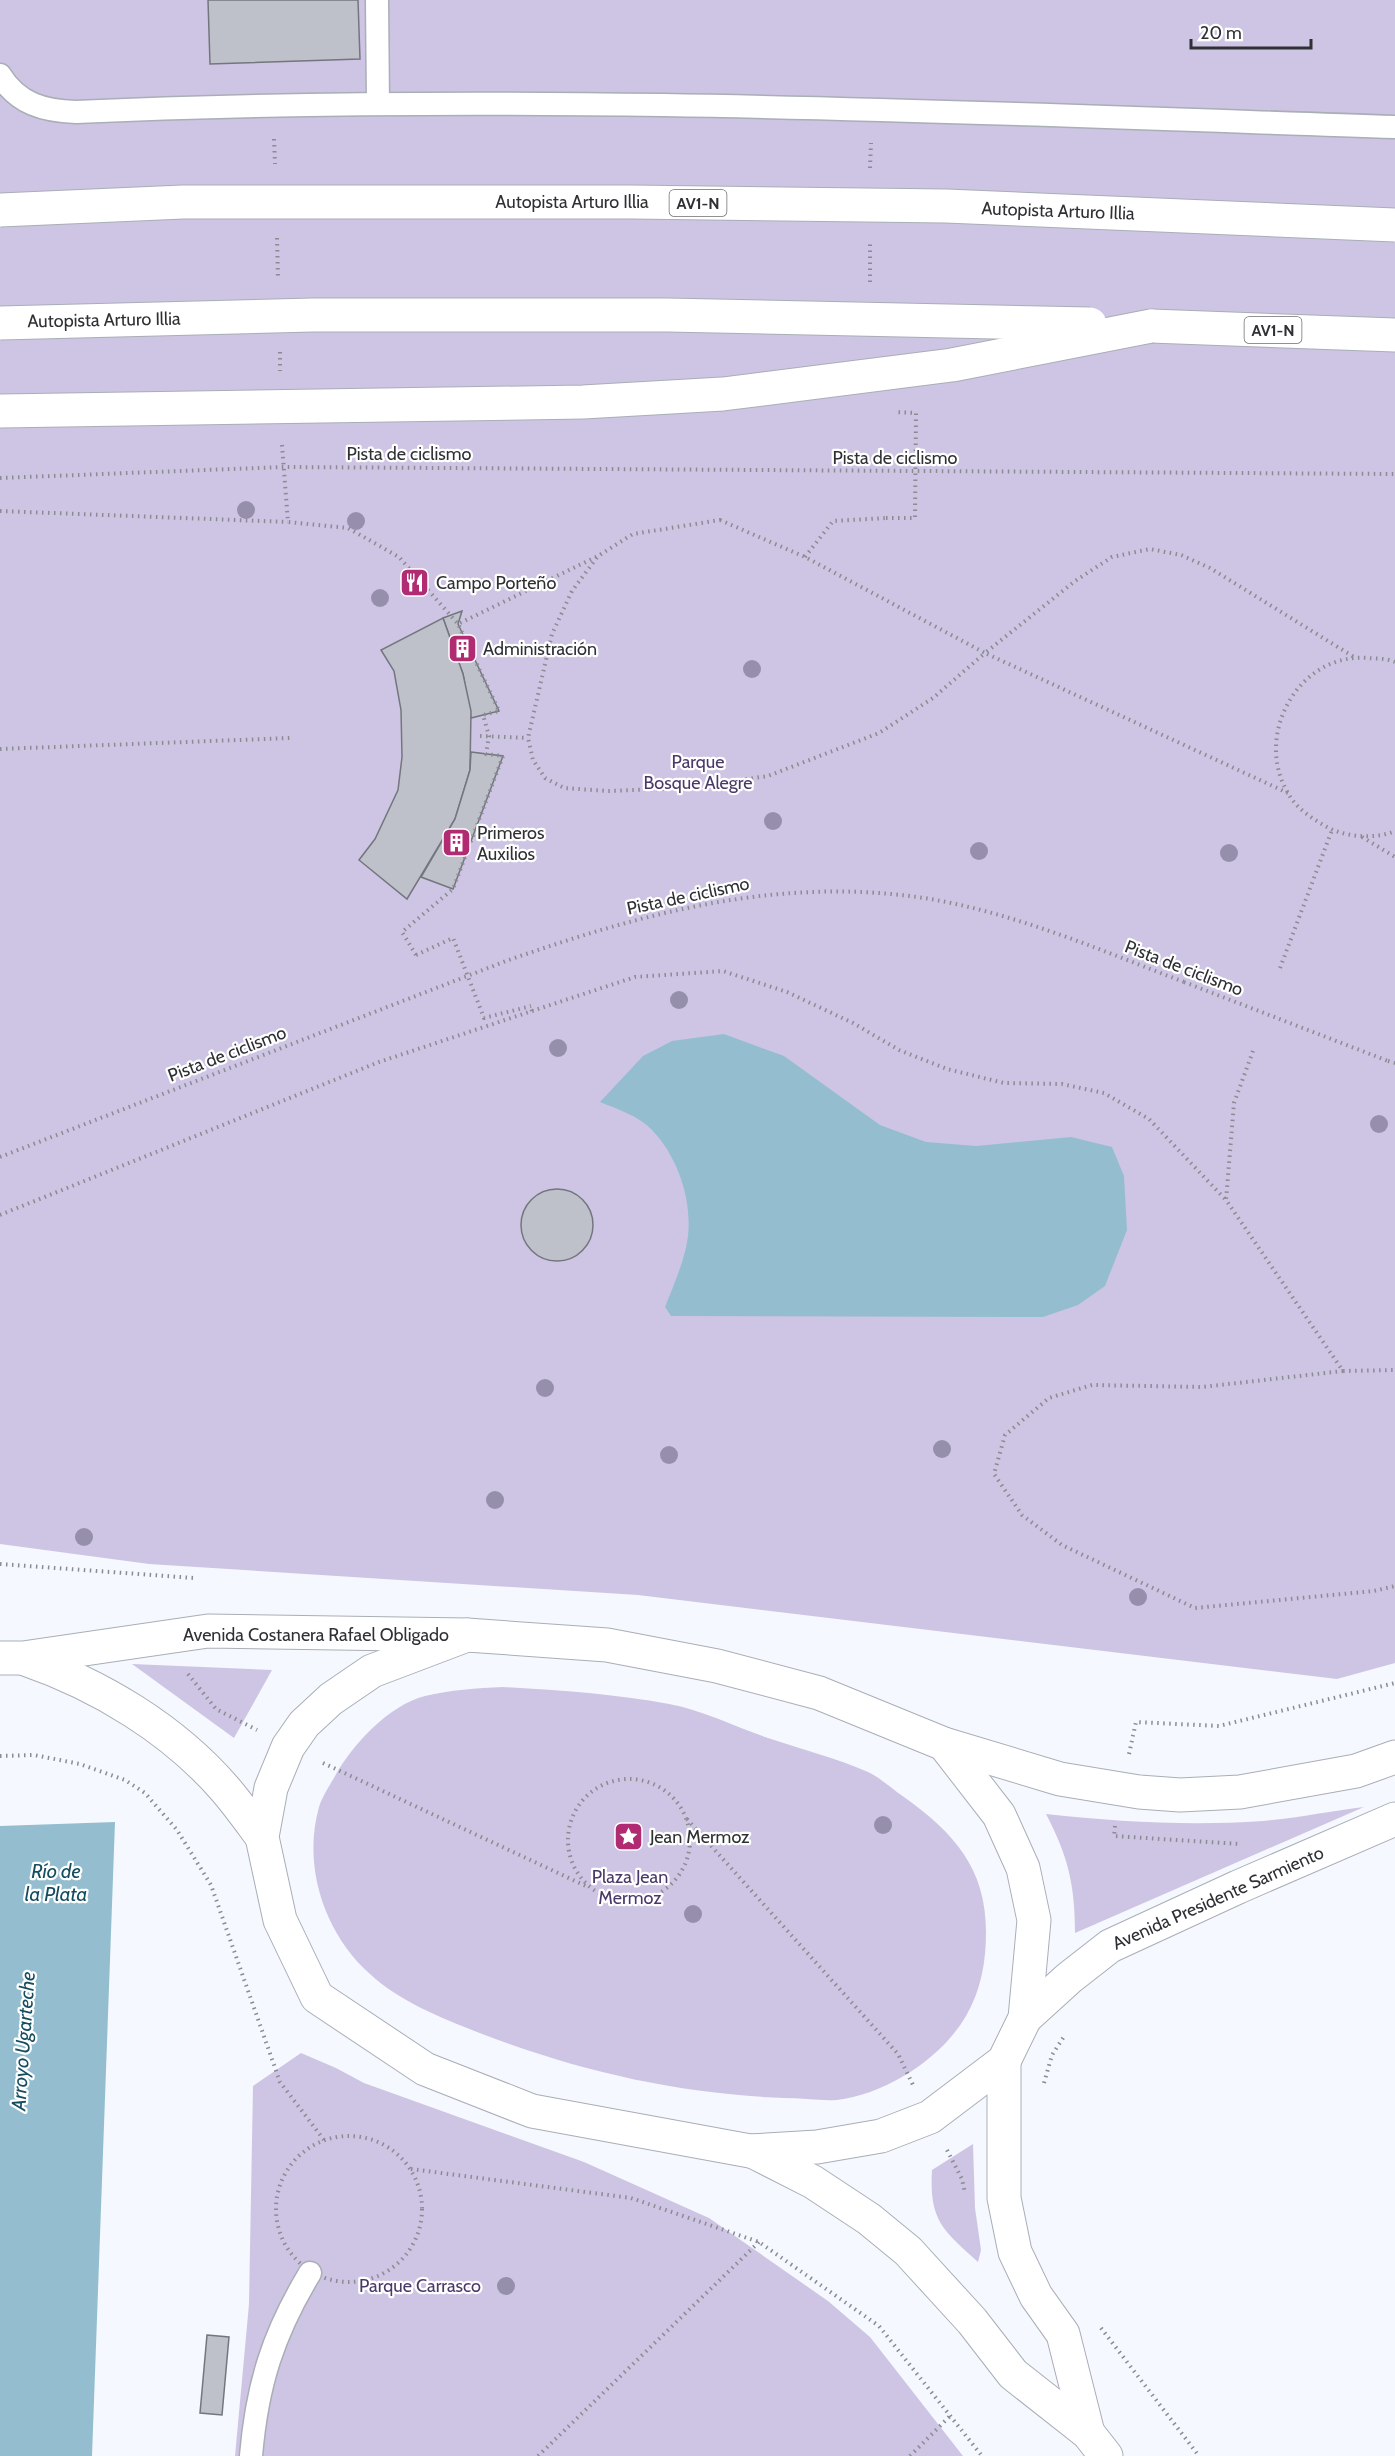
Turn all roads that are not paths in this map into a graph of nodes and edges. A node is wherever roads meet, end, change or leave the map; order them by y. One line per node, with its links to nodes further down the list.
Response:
1 (377, 0): 3 (lane)
2 (0, 75): 3 (lane)
3 (378, 103): 4 (lane)
4 (1395, 128)
5 (0, 210): 6 (main road, Autopista Arturo Illia / AV1-N, bridge)
6 (1395, 225)
7 (0, 323): 8 (main road, Autopista Arturo Illia / AV1-N, bridge)
8 (1151, 326): 9 (main road, Autopista Arturo Illia / AV1-N); 10 (main road, bridge)
9 (1395, 335)
10 (0, 411)
11 (467, 1635): 12 (main road, Avenida Costanera Rafael Obligado); 13 (main road, Avenida Costanera Rafael Obligado); 16 (main road)
12 (12, 1658): 16 (main road, Avenida Costanera Rafael Obligado)
13 (944, 1744): 14 (main road); 17 (main road)
14 (1395, 1757)
15 (1395, 1819): 17 (main road, Avenida Presidente Sarmiento)
16 (262, 1837): 19 (main road)
17 (1024, 2018): 18 (main road)
18 (1005, 2061): 19 (main road); 21 (main road)
19 (750, 2151): 21 (main road)
20 (310, 2272): 22 (lane)
21 (1097, 2444)
22 (251, 2456)

